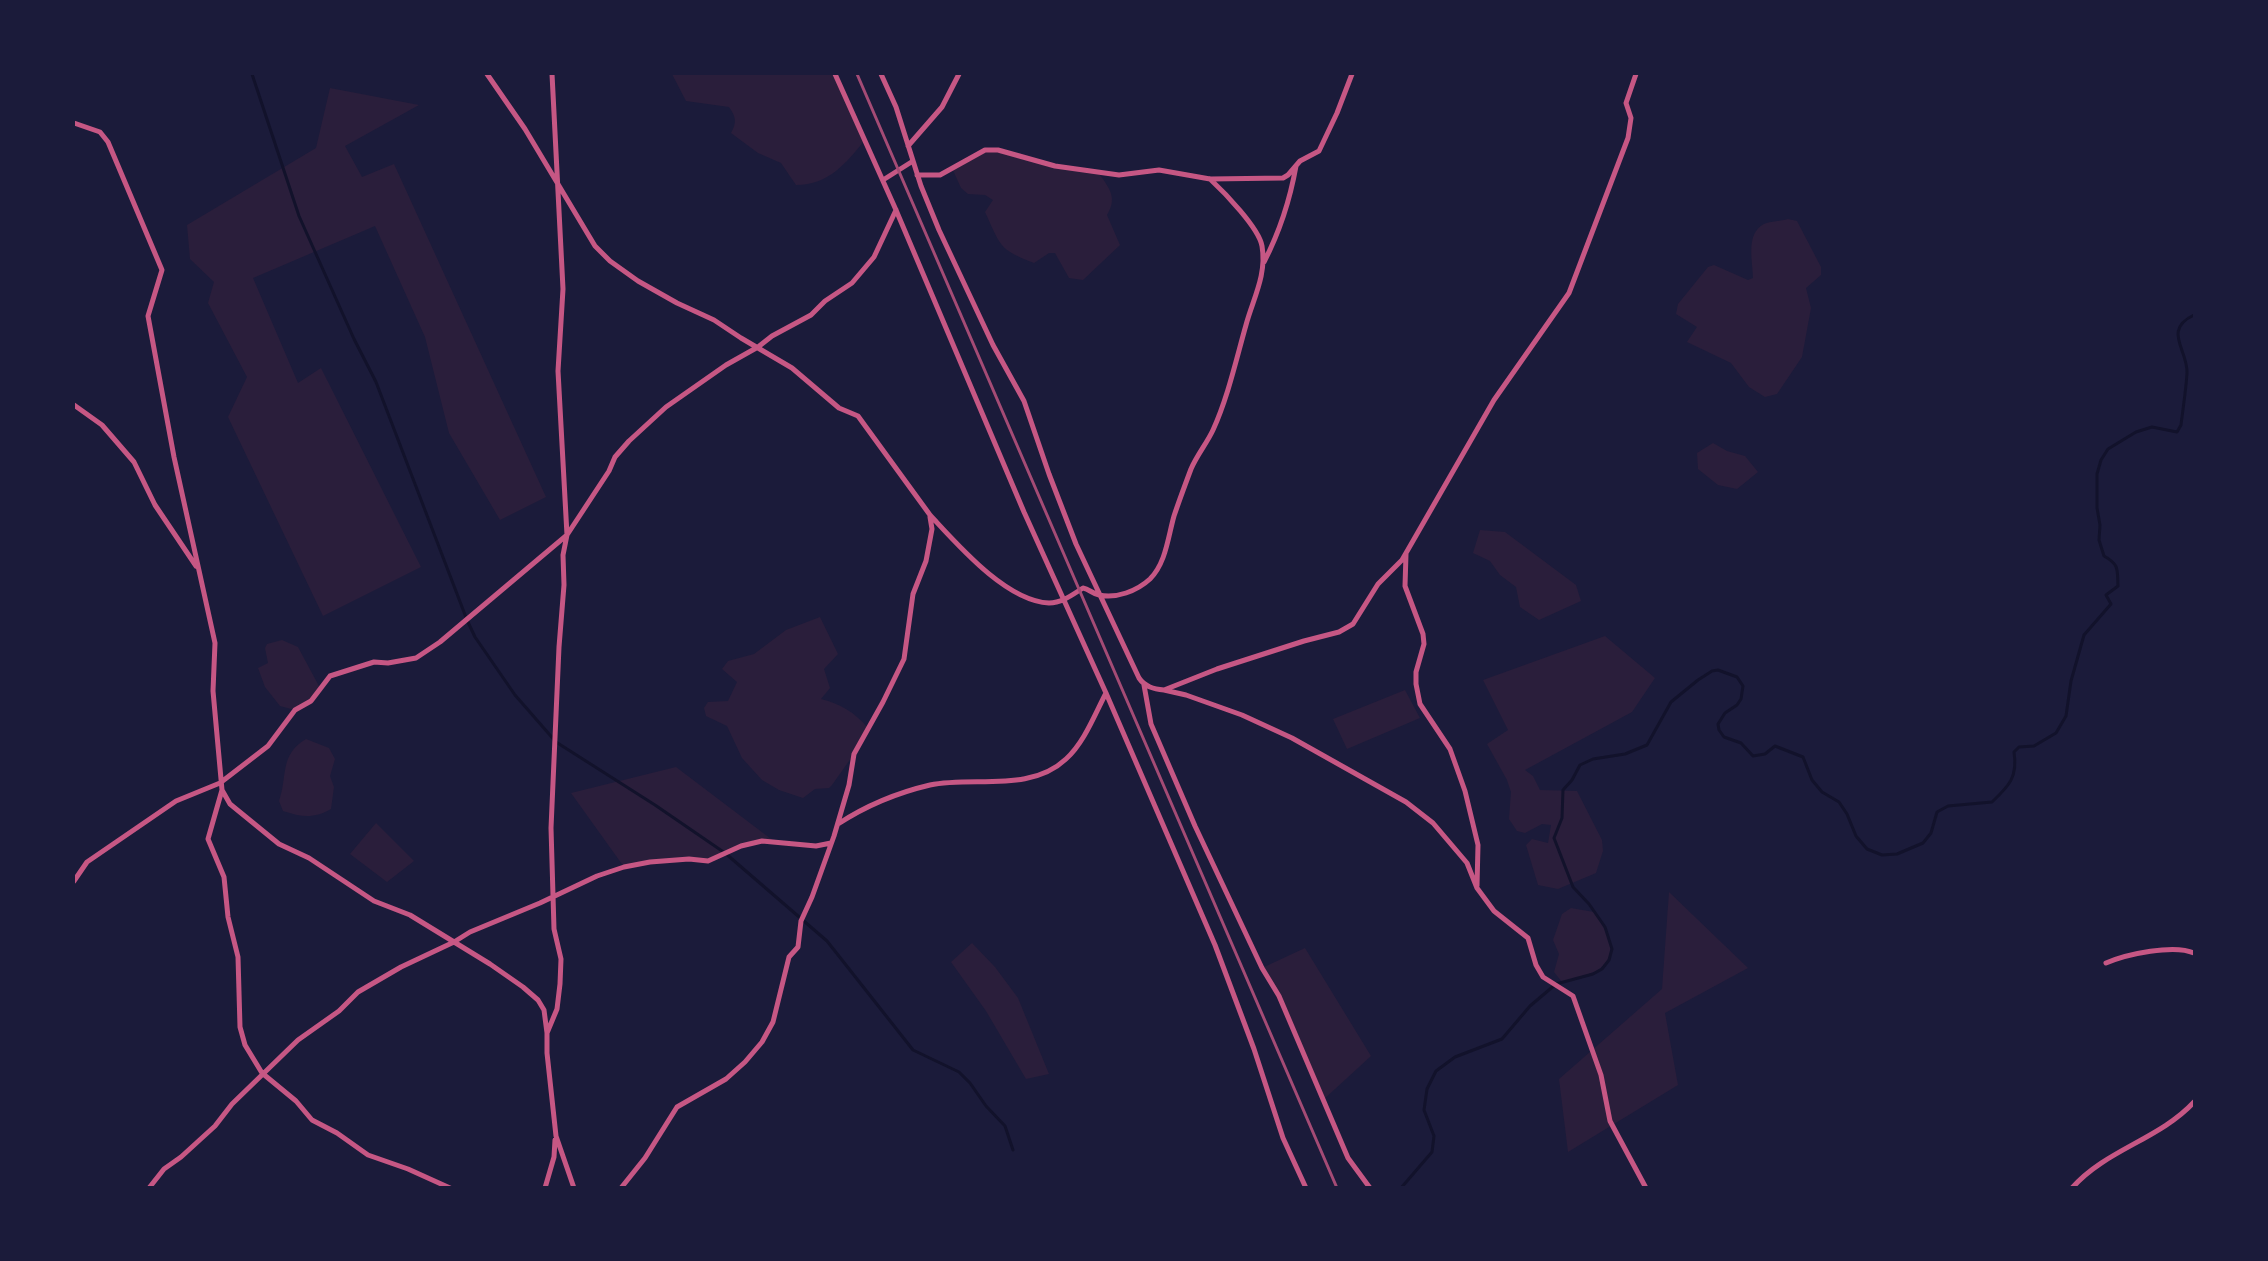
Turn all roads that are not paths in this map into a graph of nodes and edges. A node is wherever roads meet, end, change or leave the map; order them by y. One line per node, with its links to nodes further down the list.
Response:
1 (487, 74): 14 (street)
2 (552, 74): 14 (street)
3 (835, 74): 15 (street)
4 (881, 74): 9 (street)
5 (959, 74): 9 (street)
6 (1352, 74): 11 (street)
7 (1636, 74): 22 (street)
8 (74, 123): 23 (street)
9 (908, 146): 10 (street)
10 (913, 161): 12 (street); 15 (street)
11 (1296, 164): 13 (street); 17 (street)
12 (917, 175): 13 (street); 24 (street)
13 (1210, 179): 17 (street)
14 (556, 180): 18 (street); 21 (street)
15 (883, 180): 16 (street)
16 (896, 210): 18 (street); 25 (street)
17 (1263, 264): 24 (street)
18 (758, 347): 20 (street); 21 (street)
19 (74, 405): 23 (street)
20 (930, 515): 25 (street); 31 (street)
21 (567, 535): 29 (street); 35 (street)
22 (1407, 553): 27 (street); 34 (street)
23 (199, 570): 29 (street)
24 (1098, 595): 25 (street); 26 (street)
25 (1063, 601): 28 (street)
26 (1144, 685): 27 (street); 49 (street)
27 (1164, 690): 34 (street)
28 (1106, 693): 31 (street); 48 (street)
29 (220, 783): 30 (street); 33 (street)
30 (222, 790): 36 (street); 40 (street)
31 (838, 824): 32 (street)
32 (831, 843): 35 (street); 47 (street)
33 (74, 881)
34 (1477, 888): 50 (street)
35 (553, 897): 36 (street); 39 (street)
36 (454, 942): 39 (street); 40 (street)
37 (2194, 953): 38 (street)
38 (2106, 963)
39 (547, 1033): 42 (street)
40 (262, 1073): 43 (street); 44 (street)
41 (2194, 1102): 51 (street)
42 (556, 1136): 45 (street); 46 (street)
43 (149, 1188)
44 (450, 1188)
45 (545, 1188)
46 (574, 1188)
47 (621, 1188)
48 (1305, 1188)
49 (1370, 1188)
50 (1646, 1188)
51 (2072, 1188)

